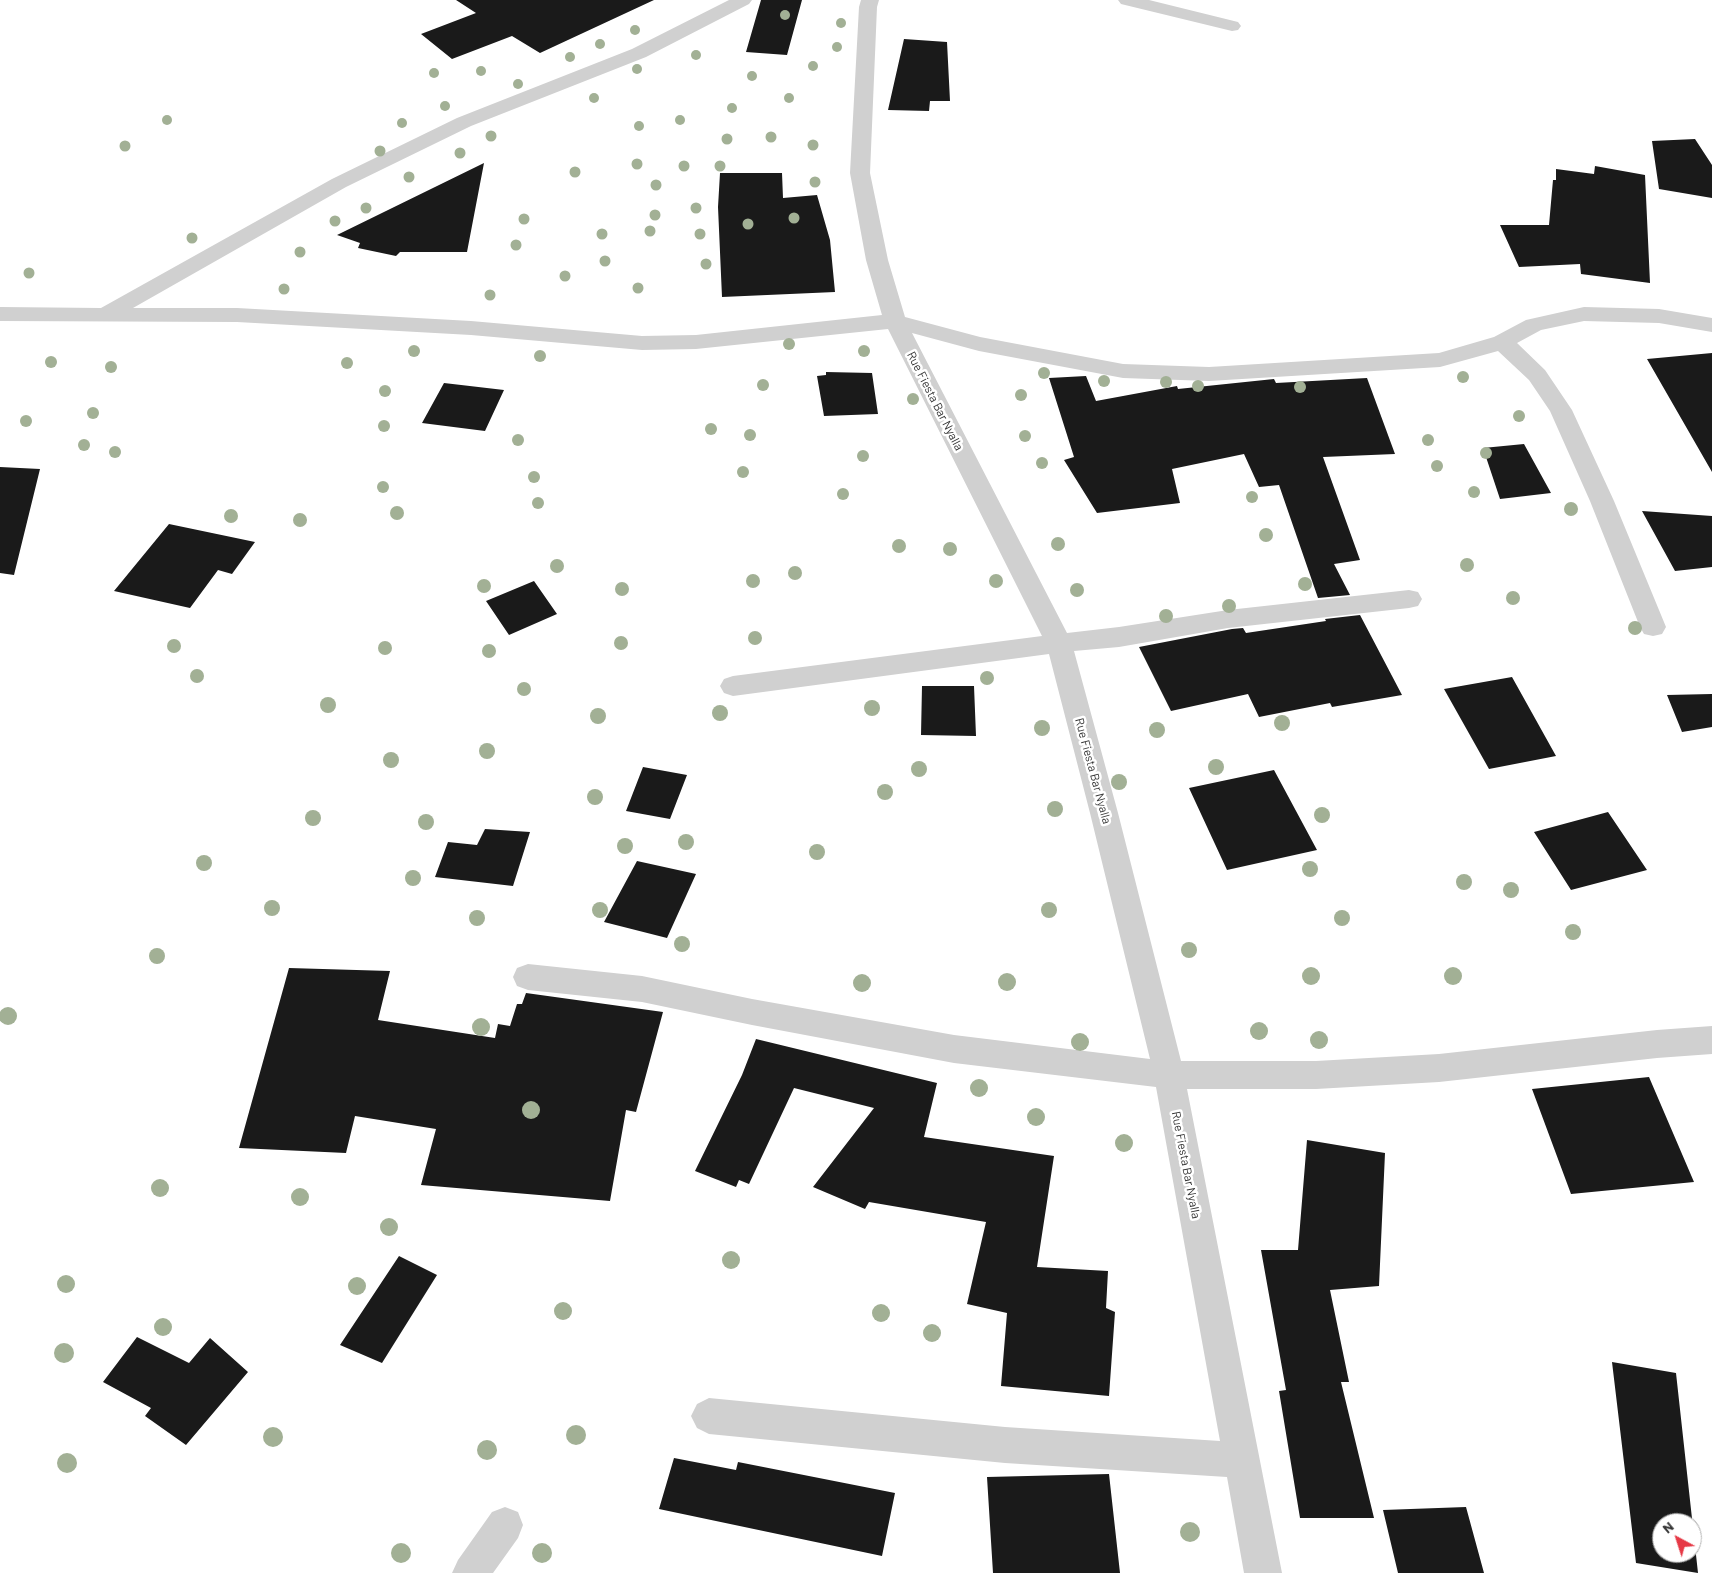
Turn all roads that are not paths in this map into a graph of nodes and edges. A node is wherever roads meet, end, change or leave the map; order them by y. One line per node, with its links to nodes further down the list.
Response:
1 (743, 0): 5 (street)
2 (870, 0): 7 (street, Rue Fiesta Bar Nyalla)
3 (1127, 0): 4 (street)
4 (1232, 26)
5 (108, 313): 6 (street); 7 (street)
6 (0, 314)
7 (895, 321): 9 (street); 12 (street, Rue Fiesta Bar Nyalla)
8 (1712, 325): 9 (street)
9 (1502, 342): 11 (street)
10 (1409, 599): 12 (street)
11 (1653, 627)
12 (1059, 643): 13 (street); 16 (street, Rue Fiesta Bar Nyalla)
13 (733, 686)
14 (528, 977): 16 (street)
15 (1712, 1040): 16 (street)
16 (1169, 1074): 18 (street, Rue Fiesta Bar Nyalla)
17 (709, 1416): 18 (street)
18 (1241, 1460): 21 (street, Rue Fiesta Bar Nyalla)
19 (505, 1525): 20 (street)
20 (471, 1573)
21 (1262, 1573)

